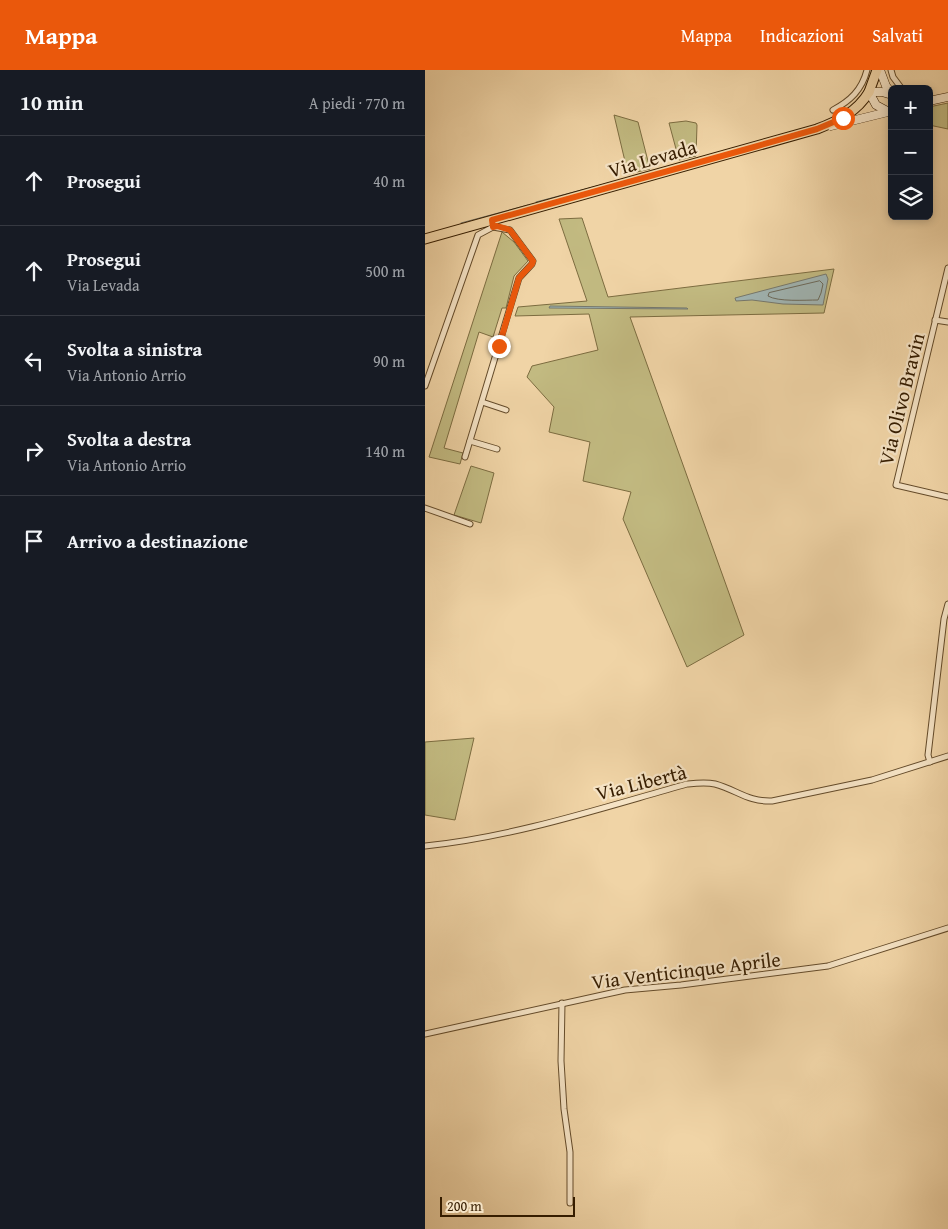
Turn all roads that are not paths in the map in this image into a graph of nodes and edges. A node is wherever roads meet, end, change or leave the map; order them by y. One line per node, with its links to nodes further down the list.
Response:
1 (867, 70): 10 (street)
2 (878, 70): 5 (main road); 6 (main road)
3 (891, 70): 4 (street)
4 (899, 85)
5 (888, 89)
6 (869, 92): 7 (main road); 11 (main road, Via Levada); 13 (main road)
7 (888, 94)
8 (948, 97): 9 (main road)
9 (933, 100)
10 (833, 110)
11 (888, 110)
12 (888, 111): 13 (main road, Via Levada)
13 (817, 129): 14 (main road, Via Levada)
14 (492, 224): 15 (main road, Via Levada); 19 (street); 20 (street)
15 (425, 239)
16 (948, 268): 17 (street, Via Olivo Bravin)
17 (935, 320): 18 (street); 25 (street, Via Olivo Bravin)
18 (948, 322)
19 (425, 386)
20 (482, 402): 21 (street); 22 (street)
21 (506, 410)
22 (470, 441): 23 (street); 24 (street)
23 (497, 449)
24 (465, 457)
25 (948, 497)
26 (425, 508): 27 (street)
27 (470, 524)
28 (948, 604): 30 (street)
29 (948, 756): 30 (street, Via Libertà)
30 (930, 762): 31 (street, Via Libertà)
31 (425, 846)
32 (948, 928): 33 (street, Via Venticinque Aprile)
33 (562, 1003): 34 (street, Via Venticinque Aprile); 35 (street)
34 (425, 1034)
35 (569, 1203)

